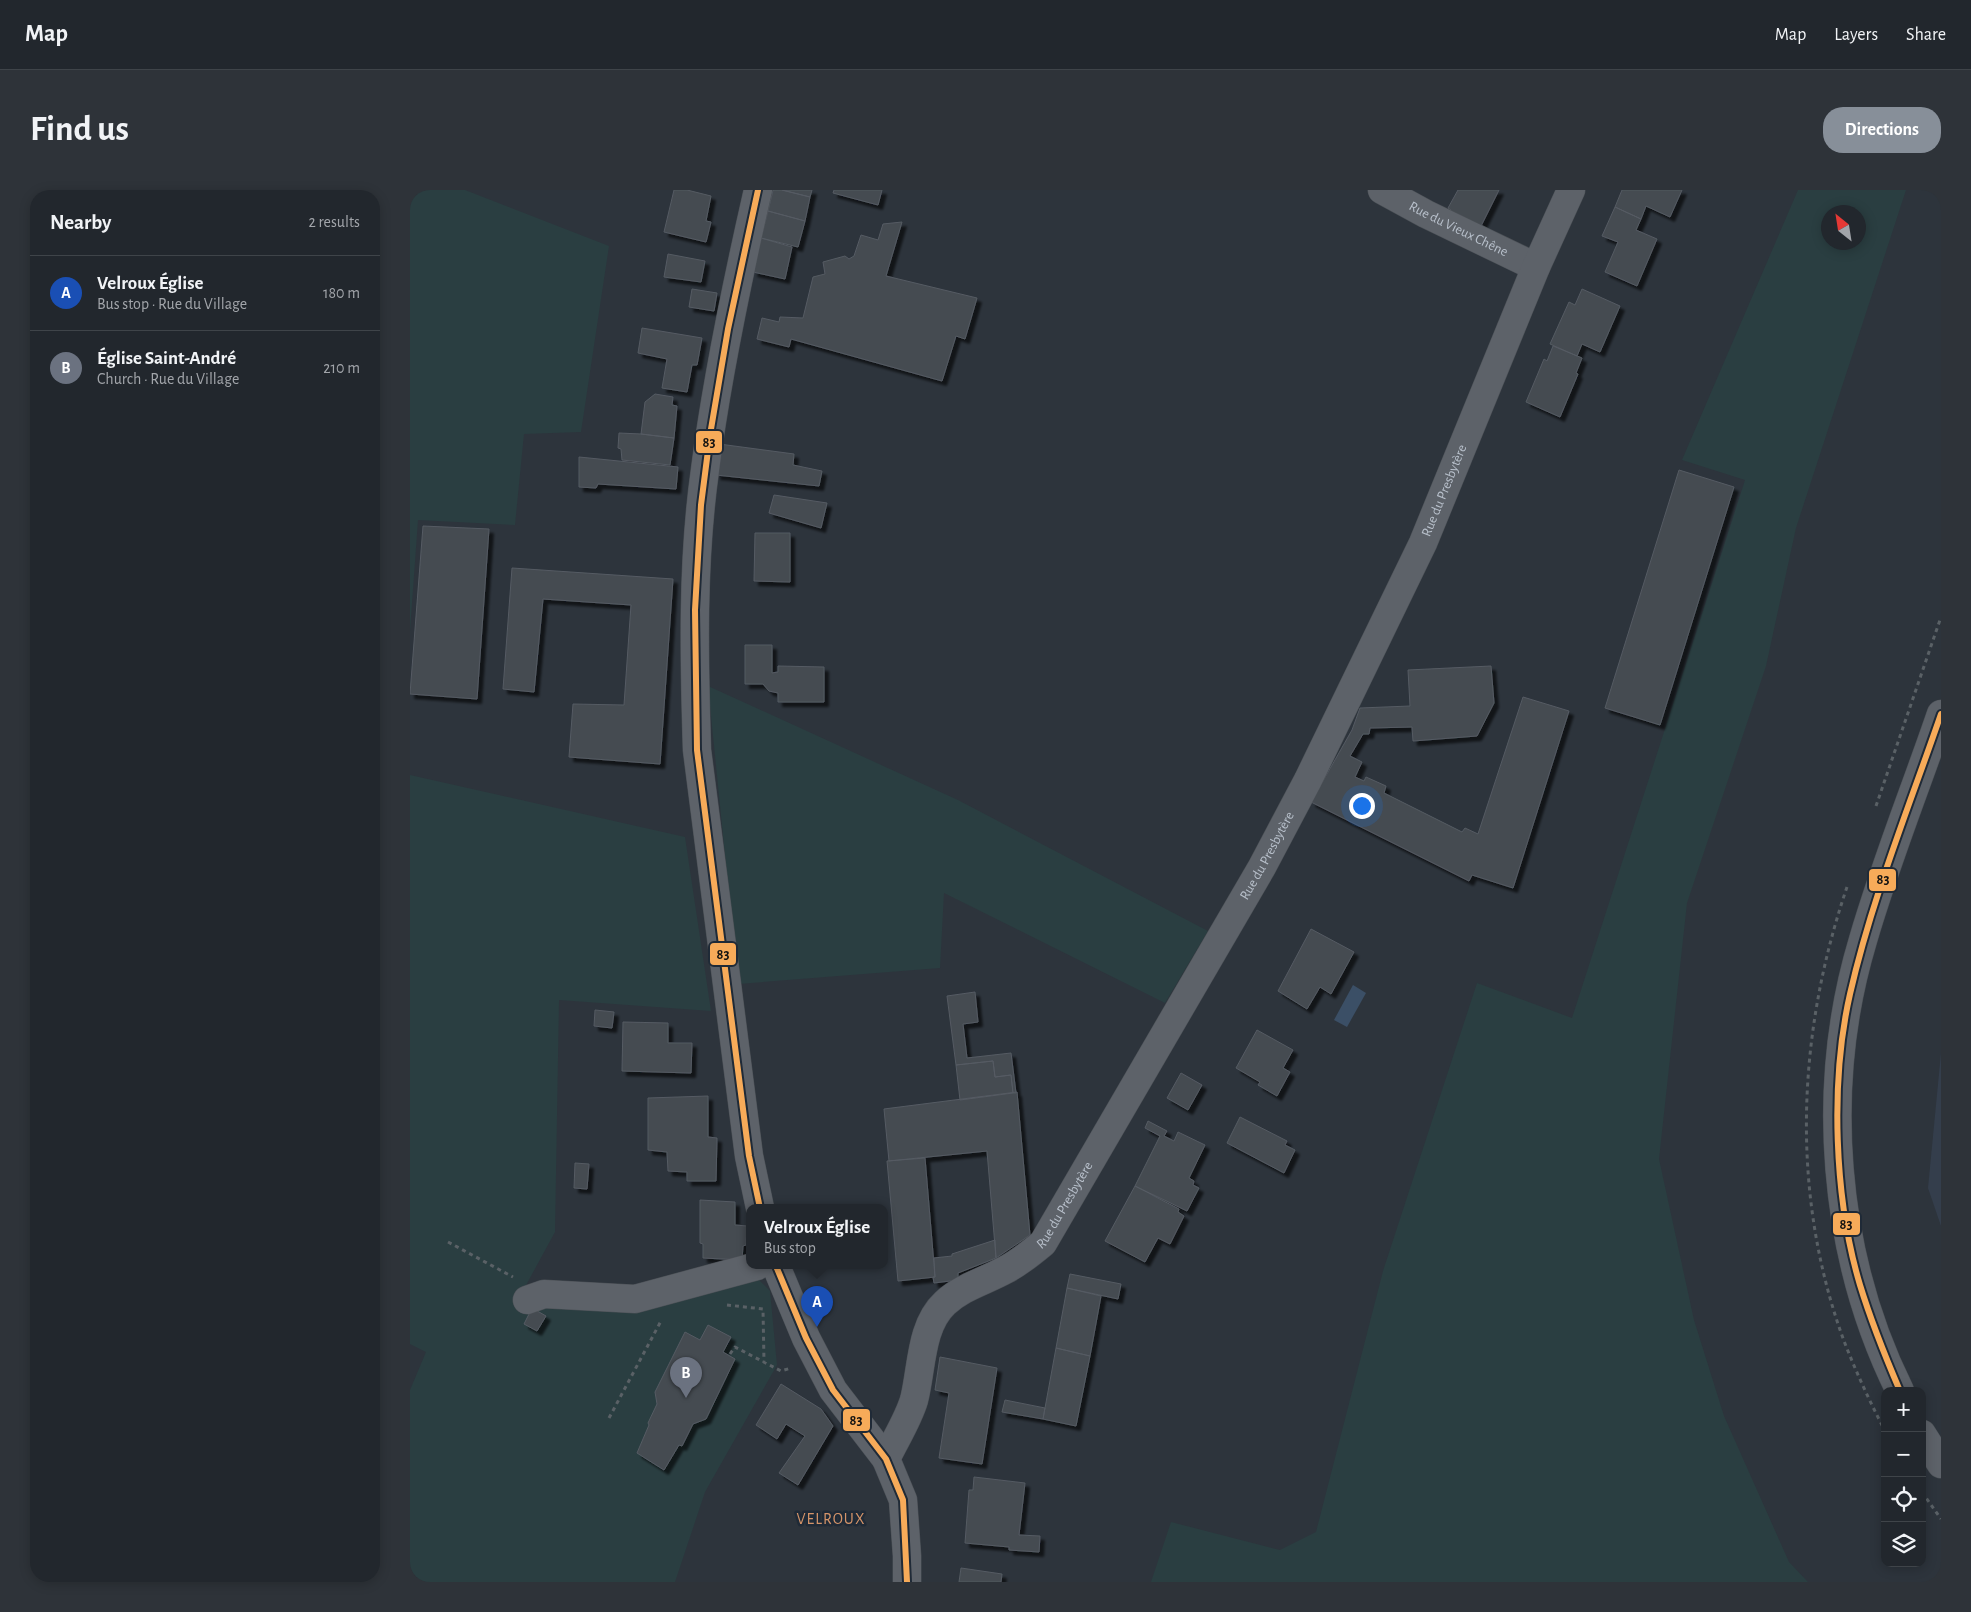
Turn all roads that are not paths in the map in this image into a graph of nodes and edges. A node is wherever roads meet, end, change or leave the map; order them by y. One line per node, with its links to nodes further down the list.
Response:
1 (758, 190): 6 (street)
2 (1382, 190): 4 (street, Rue du Vieux Chêne)
3 (1571, 190): 4 (street, Rue du Presbytère)
4 (1536, 267): 12 (street, Rue du Presbytère)
5 (1941, 714): 10 (street)
6 (759, 1204)
7 (746, 1269): 9 (street)
8 (777, 1269): 12 (street)
9 (535, 1297)
10 (1898, 1387)
11 (1926, 1440): 13 (street)
12 (886, 1459): 14 (street)
13 (1941, 1464)
14 (907, 1582)

